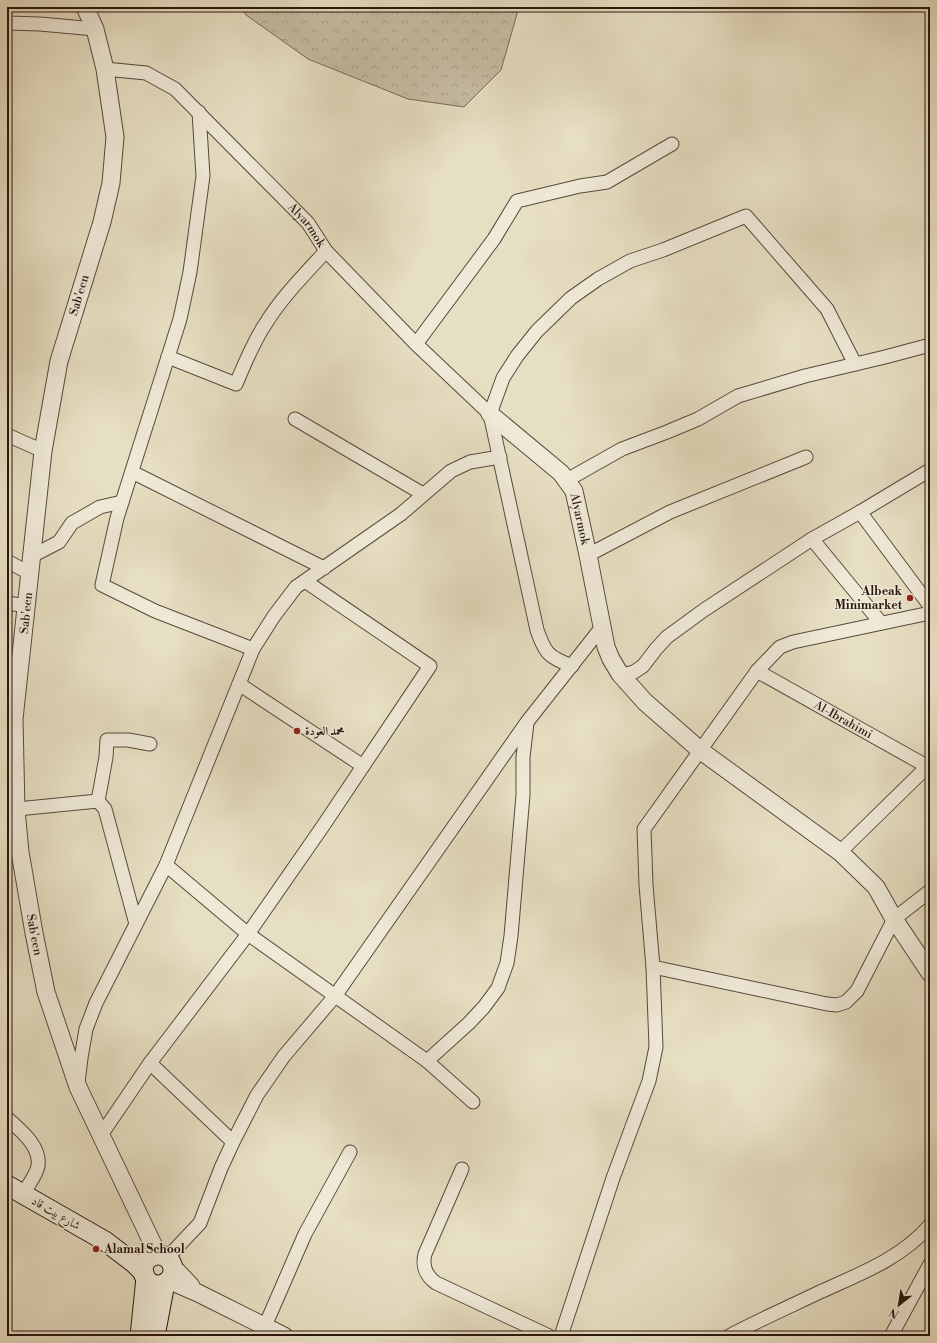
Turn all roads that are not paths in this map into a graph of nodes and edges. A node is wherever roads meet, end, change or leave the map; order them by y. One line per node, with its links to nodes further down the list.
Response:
1 (85, 7): 3 (street, Sab'een)
2 (7, 23): 3 (street)
3 (95, 30): 4 (street, Sab'een)
4 (105, 69): 5 (street, Alyarmok); 15 (street, Sab'een)
5 (199, 112): 7 (street, Alyarmok); 10 (street)
6 (672, 144): 8 (street)
7 (326, 251): 8 (street, Alyarmok); 10 (street)
8 (416, 344): 12 (street, Alyarmok)
9 (930, 345): 11 (street)
10 (168, 357): 19 (street)
11 (855, 364): 12 (street); 20 (street)
12 (490, 414): 16 (street); 20 (street, Alyarmok)
13 (295, 419): 21 (street)
14 (7, 436): 15 (street)
15 (43, 451): 26 (street, Sab'een)
16 (500, 457): 21 (street); 38 (street)
17 (806, 458): 25 (street)
18 (930, 470): 23 (street)
19 (132, 472): 22 (street); 28 (street)
20 (567, 480): 25 (street, Alyarmok)
21 (423, 494): 28 (street)
22 (122, 502): 26 (street); 37 (street)
23 (860, 512): 24 (street); 33 (street)
24 (812, 539): 35 (street); 40 (street)
25 (588, 555): 36 (street, Alyarmok)
26 (32, 556): 29 (street, Sab'een)
27 (7, 561): 29 (street)
28 (324, 568): 30 (street)
29 (31, 574): 32 (street, Sab'een)
30 (305, 581): 37 (street); 45 (street)
31 (7, 603): 32 (street)
32 (27, 606): 48 (street, Sab'een)
33 (930, 606)
34 (930, 613): 35 (street)
35 (881, 623): 39 (street)
36 (602, 627): 38 (street); 40 (street, Alyarmok)
37 (253, 650): 41 (street)
38 (572, 666): 42 (street)
39 (757, 671): 44 (street); 46 (street, Al-Ibrahimi)
40 (622, 675): 44 (street, Alyarmok)
41 (239, 684): 45 (street); 50 (street)
42 (527, 722): 57 (street); 58 (street)
43 (150, 744): 47 (street)
44 (701, 751): 49 (street, Alyarmok); 55 (street)
45 (363, 766): 54 (street)
46 (929, 766): 49 (street)
47 (98, 801): 48 (street); 53 (street)
48 (11, 810): 60 (street, Sab'een)
49 (840, 852): 52 (street, Alyarmok)
50 (166, 865): 53 (street); 54 (street)
51 (930, 891): 52 (street)
52 (894, 919): 55 (street); 56 (street, Alyarmok)
53 (136, 924): 60 (street)
54 (248, 934): 57 (street); 59 (street)
55 (653, 967): 76 (street)
56 (930, 973)
57 (335, 996): 58 (street); 64 (street)
58 (427, 1061): 61 (street)
59 (150, 1063): 63 (street); 64 (street)
60 (78, 1087): 63 (street, Sab'een)
61 (473, 1102)
62 (7, 1118): 67 (street)
63 (101, 1135): 70 (street, Sab'een)
64 (233, 1142): 70 (street)
65 (350, 1152): 71 (street)
66 (462, 1169): 75 (street)
67 (15, 1189): 70 (main road, شارع بيت قاد)
68 (929, 1228): 77 (street)
69 (930, 1264): 78 (street)
70 (159, 1269): 71 (street); 72 (main road); 73 (main road)
71 (265, 1326): 74 (street)
72 (140, 1336)
73 (154, 1336)
74 (284, 1336)
75 (549, 1336)
76 (561, 1336)
77 (729, 1336)
78 (891, 1336)

